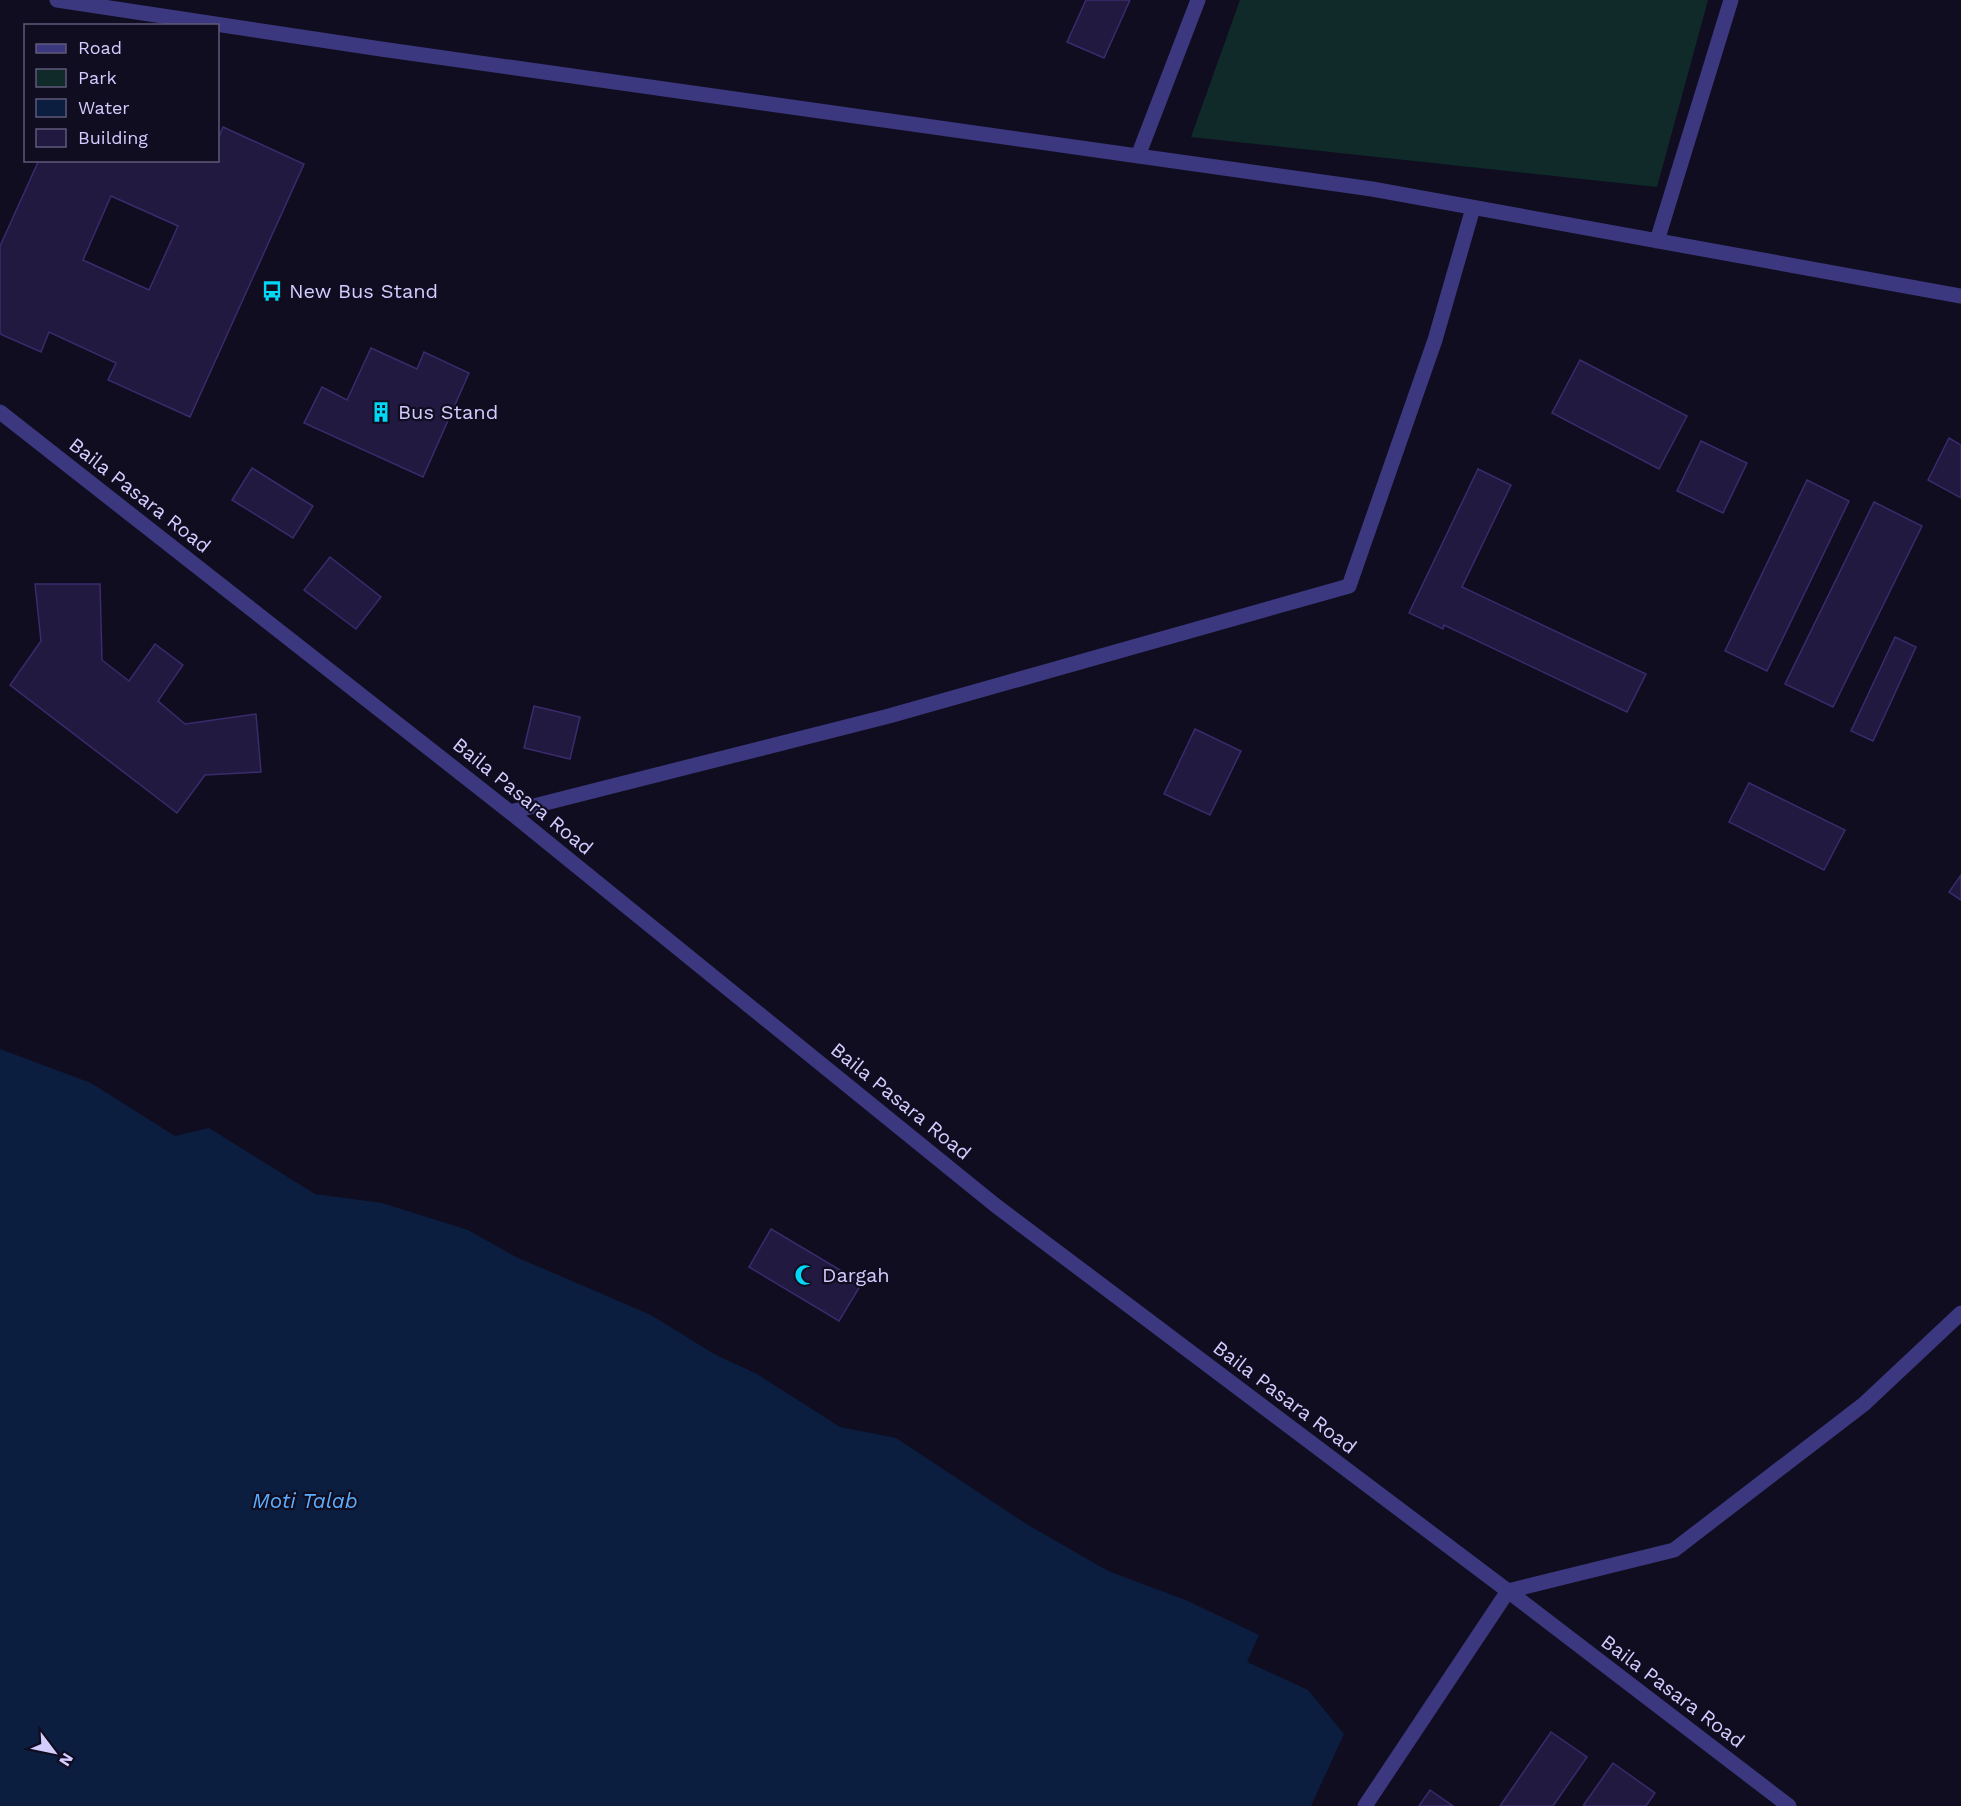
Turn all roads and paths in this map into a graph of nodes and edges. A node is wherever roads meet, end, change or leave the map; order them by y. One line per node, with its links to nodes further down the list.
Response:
1 (57, 0): 4 (street)
2 (1198, 0): 6 (street)
3 (1731, 0): 8 (street)
4 (218, 24)
5 (219, 24): 6 (street)
6 (1138, 156): 7 (street)
7 (1473, 207): 8 (street); 11 (street)
8 (1657, 241): 9 (street)
9 (1961, 296)
10 (0, 412): 11 (street, Baila Pasara Road)
11 (510, 812): 13 (street, Baila Pasara Road)
12 (1961, 1313): 13 (street)
13 (1508, 1591): 14 (street); 15 (street, Baila Pasara Road)
14 (1365, 1806)
15 (1789, 1806)

